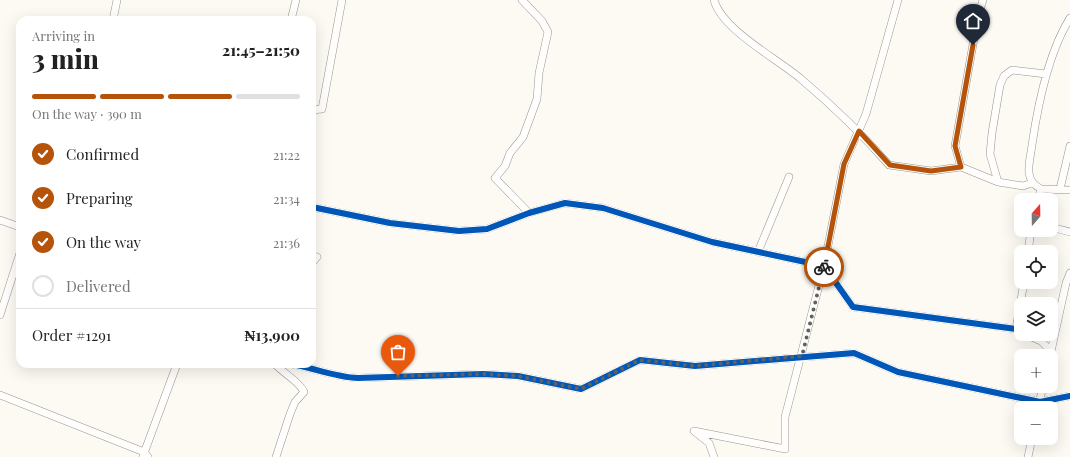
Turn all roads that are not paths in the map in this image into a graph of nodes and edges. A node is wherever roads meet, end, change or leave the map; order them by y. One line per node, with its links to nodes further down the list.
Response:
1 (116, 0): 8 (street)
2 (296, 0): 9 (street)
3 (342, 0): 12 (street)
4 (522, 0): 24 (street)
5 (714, 0): 13 (street)
6 (898, 0): 13 (street)
7 (983, 0): 15 (street)
8 (114, 16)
9 (292, 16)
10 (1070, 18): 11 (street)
11 (1046, 74): 17 (street); 18 (street)
12 (316, 110)
13 (859, 131): 15 (street); 31 (street)
14 (1070, 146): 19 (street)
15 (961, 167): 17 (street)
16 (789, 177): 29 (street)
17 (998, 182): 18 (street)
18 (1032, 183): 20 (street)
19 (1060, 188): 20 (street); 21 (street)
20 (1041, 189): 22 (street)
21 (1070, 190)
22 (1040, 193)
23 (316, 208): 24 (street)
24 (529, 213): 29 (street)
25 (0, 220): 26 (street)
26 (16, 226)
27 (1058, 229): 28 (street)
28 (1070, 232)
29 (758, 252): 31 (street)
30 (16, 265): 33 (street)
31 (824, 266): 34 (street); 36 (street)
32 (1070, 273): 35 (street)
33 (0, 315)
34 (1014, 329)
35 (1051, 349)
36 (802, 356): 39 (street); 42 (street); 47 (street)
37 (176, 368): 45 (street)
38 (279, 368): 46 (street)
39 (311, 368)
40 (0, 395): 45 (street)
41 (1070, 396): 43 (street)
42 (1022, 401)
43 (1053, 401)
44 (1031, 445): 48 (street)
45 (145, 455)
46 (276, 457)
47 (714, 457)
48 (1028, 457)

